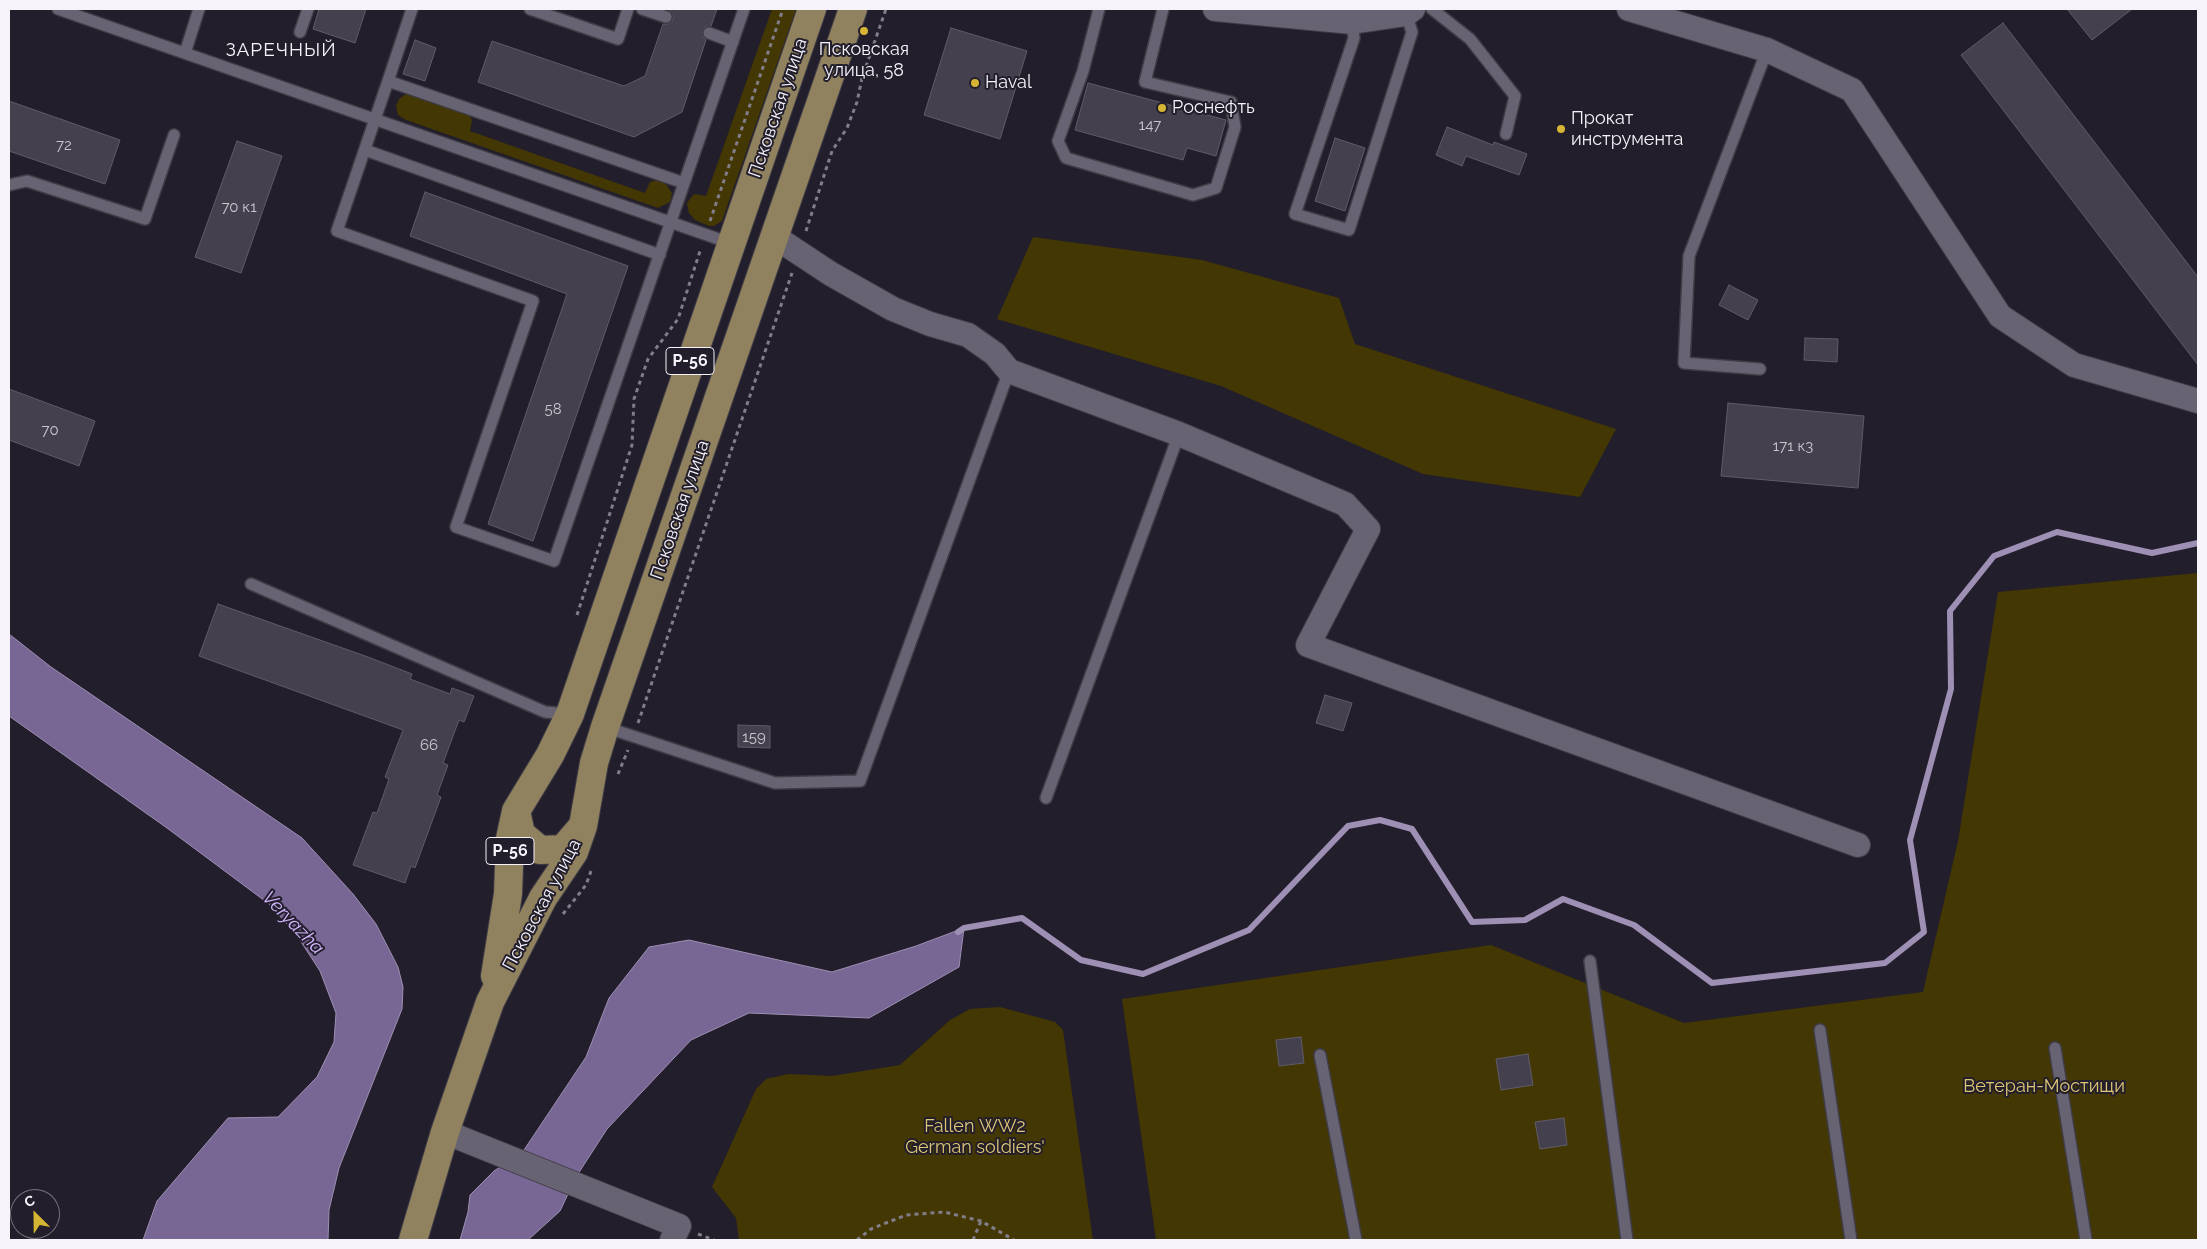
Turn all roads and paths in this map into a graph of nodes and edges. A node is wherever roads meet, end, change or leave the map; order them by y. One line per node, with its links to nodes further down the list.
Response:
1 (57, 9): 25 (lane)
2 (199, 9): 25 (lane)
3 (308, 9): 21 (lane)
4 (412, 9): 26 (lane)
5 (530, 9): 6 (lane)
6 (628, 9)
7 (642, 9): 19 (lane)
8 (744, 9): 23 (lane)
9 (783, 9): 34 (path)
10 (812, 9): 36 (main road, Псковская улица / Р-56)
11 (853, 9): 35 (main road, Псковская улица)
12 (886, 9): 37 (path)
13 (1099, 9): 14 (lane)
14 (1163, 9)
15 (1215, 9): 20 (street)
16 (1432, 9): 28 (lane)
17 (1629, 9): 24 (street)
18 (1410, 11): 20 (street); 20 (lane)
19 (666, 17)
20 (1352, 22)
21 (300, 32)
22 (708, 33): 23 (lane)
23 (733, 42): 31 (lane)
24 (1767, 50): 39 (lane); 41 (street)
25 (185, 53): 27 (lane)
26 (388, 81): 27 (lane); 31 (lane)
27 (375, 119): 30 (lane); 33 (lane)
28 (1506, 134)
29 (174, 135): 32 (lane)
30 (365, 150): 38 (lane); 38 (lane)
31 (684, 183): 33 (lane)
32 (9, 185)
33 (671, 223): 34 (lane); 38 (lane)
34 (705, 234): 36 (lane); 44 (path)
35 (775, 237): 37 (street); 46 (main road, Псковская улица)
36 (730, 243): 45 (main road, Псковская улица / Р-56)
37 (799, 253): 40 (street); 47 (path)
38 (660, 255)
39 (1760, 369)
40 (1008, 371): 42 (street); 47 (lane)
41 (2198, 401)
42 (1179, 434): 49 (lane); 52 (street)
43 (251, 584): 45 (lane)
44 (575, 620)
45 (570, 714): 50 (main road, Псковская улица / Р-56)
46 (605, 727): 47 (lane); 51 (main road, Псковская улица)
47 (633, 736): 48 (path)
48 (617, 776)
49 (1046, 798)
50 (516, 811): 51 (main road); 56 (main road, Псковская улица / Р-56)
51 (583, 826): 56 (main road, Псковская улица)
52 (1858, 845)
53 (592, 868): 54 (path)
54 (558, 921)
55 (1590, 961): 69 (lane)
56 (490, 1002): 60 (main road, Псковская улица / Р-56)
57 (1820, 1030): 70 (lane)
58 (2055, 1048): 71 (lane)
59 (1320, 1055): 68 (lane)
60 (446, 1132): 62 (main road, Р-56); 63 (main road, Псковская улица / Р-56); 64 (street)
61 (981, 1220): 65 (path); 66 (path); 67 (path)
62 (395, 1240)
63 (413, 1240)
64 (672, 1240)
65 (857, 1240)
66 (973, 1240)
67 (1014, 1240)
68 (1356, 1240)
69 (1627, 1240)
70 (1851, 1240)
71 (2086, 1240)

